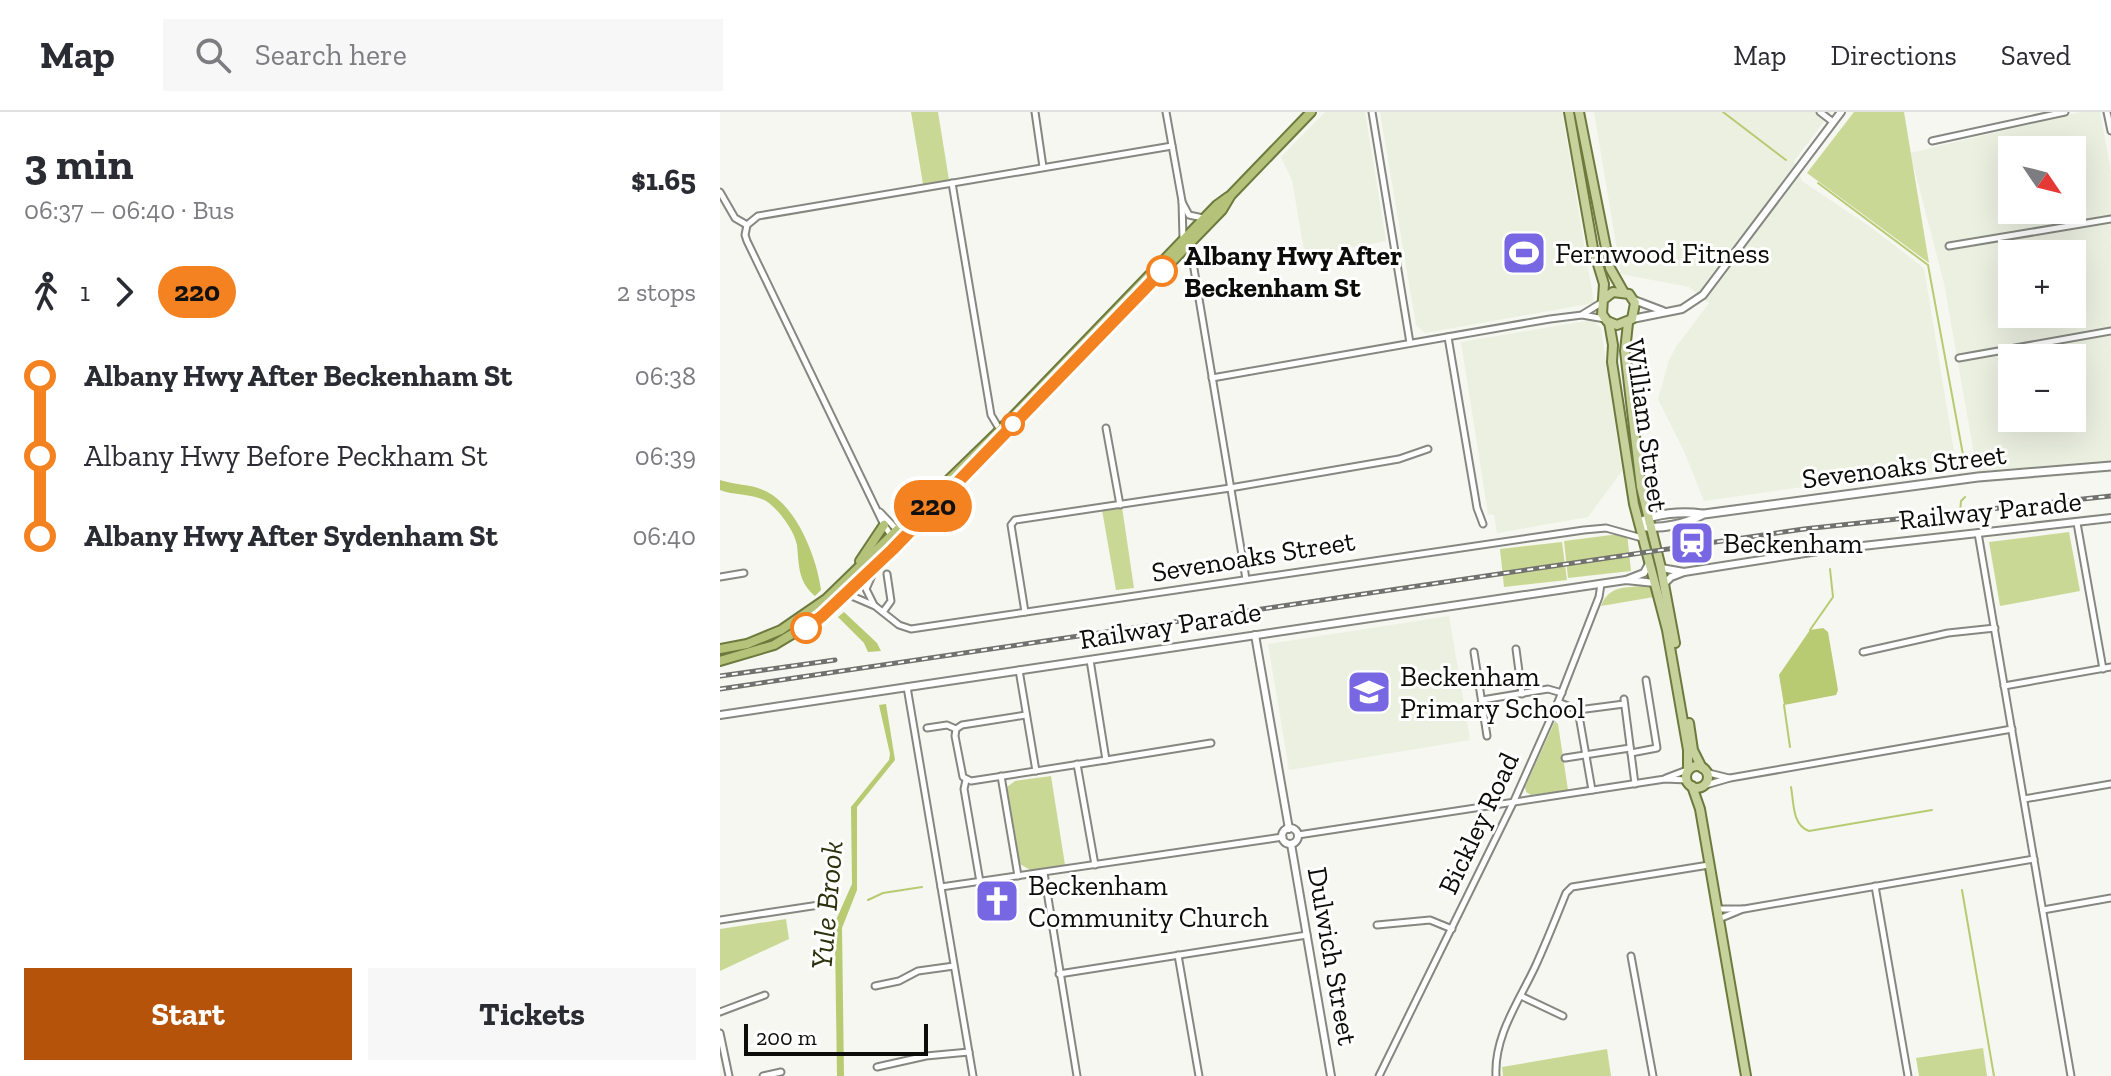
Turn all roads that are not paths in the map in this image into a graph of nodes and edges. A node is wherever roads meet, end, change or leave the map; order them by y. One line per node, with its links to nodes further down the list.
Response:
1 (1035, 112): 15 (street)
2 (1166, 112): 14 (street)
3 (1311, 112): 18 (highway)
4 (1372, 112): 34 (street)
5 (1569, 112): 26 (main road)
6 (1579, 112): 25 (main road)
7 (1820, 112): 11 (street)
8 (1841, 112): 11 (street)
9 (2065, 112): 13 (street)
10 (2107, 112): 12 (street)
11 (1833, 122): 28 (street)
12 (2111, 131)
13 (1932, 141)
14 (1172, 146): 15 (street); 19 (street)
15 (1043, 167): 16 (street)
16 (952, 183): 22 (street); 38 (street)
17 (720, 192): 22 (street)
18 (1231, 195): 20 (highway); 23 (highway)
19 (1182, 201): 20 (street); 23 (street)
20 (1204, 218): 23 (highway)
21 (2111, 219): 24 (street)
22 (747, 225): 43 (street)
23 (1186, 241): 36 (street); 38 (highway); 54 (highway)
24 (1949, 246)
25 (1623, 291): 26 (main road); 27 (main road)
26 (1603, 300): 29 (street); 30 (main road)
27 (1634, 300): 28 (street); 31 (main road)
28 (1663, 311): 31 (street)
29 (1582, 315): 30 (street); 33 (street)
30 (1607, 320): 31 (main road); 50 (main road, William Street)
31 (1630, 321): 45 (main road, William Street)
32 (2111, 331): 35 (street)
33 (1448, 337): 34 (street); 48 (street)
34 (1410, 343): 36 (street)
35 (1959, 358)
36 (1212, 378): 41 (street)
37 (1106, 428): 42 (street)
38 (1000, 430): 54 (highway)
39 (1428, 449): 41 (street)
40 (2111, 466): 44 (main road, Sevenoaks Street)
41 (1230, 488): 42 (street); 61 (street)
42 (1120, 505): 68 (street)
43 (879, 512): 49 (street); 54 (street)
44 (1704, 514): 45 (main road, Sevenoaks Street); 51 (main road, Sevenoaks Street)
45 (1648, 517): 50 (main road, Sevenoaks Street); 51 (main road, William Street)
46 (2111, 518): 47 (street, Railway Parade)
47 (2077, 523): 52 (street, Railway Parade); 78 (street)
48 (1483, 524)
49 (884, 525): 54 (street); 65 (highway)
50 (1639, 525): 51 (main road, Sevenoaks Street); 53 (main road, William Street)
51 (1651, 528): 56 (main road, William Street)
52 (1978, 533): 57 (street, Railway Parade); 69 (street)
53 (1643, 538): 55 (main road, William Street); 61 (street, Sevenoaks Street)
54 (896, 540): 65 (highway); 65 (highway); 66 (street)
55 (1650, 562): 62 (street, Railway Parade); 63 (main road, William Street)
56 (1661, 568): 57 (street, Railway Parade); 63 (main road, William Street)
57 (1684, 572): 63 (street, Railway Parade)
58 (744, 573): 60 (street)
59 (887, 574): 67 (street)
60 (720, 577)
61 (1246, 579): 68 (street, Sevenoaks Street)
62 (1626, 580): 63 (street, Railway Parade); 64 (street, Railway Parade)
63 (1660, 583): 100 (main road, William Street); 103 (main road, William Street)
64 (1601, 584): 70 (street, Railway Parade); 83 (street, Bickley Road)
65 (843, 590): 66 (street, Sevenoaks Street); 71 (highway); 76 (highway)
66 (875, 606): 67 (street, Sevenoaks Street)
67 (883, 612): 68 (street, Sevenoaks Street)
68 (1025, 612)
69 (1995, 628): 74 (street); 81 (street)
70 (1255, 635): 75 (street, Railway Parade); 113 (street)
71 (720, 649)
72 (1516, 649): 84 (street)
73 (1474, 652): 85 (street)
74 (1863, 652)
75 (1090, 660): 79 (street, Railway Parade); 98 (street)
76 (720, 661)
77 (2111, 667): 78 (street)
78 (2103, 669): 81 (street)
79 (1019, 670): 82 (street, Railway Parade); 89 (street)
80 (1646, 680): 95 (street)
81 (2004, 686): 92 (street)
82 (907, 687): 88 (street, Railway Parade); 124 (street)
83 (1562, 693): 84 (street); 86 (street, Bickley Road)
84 (1522, 694): 85 (street)
85 (1482, 700): 93 (street)
86 (1558, 702): 87 (street); 111 (street, Bickley Road)
87 (1578, 710): 95 (street); 96 (street)
88 (720, 715)
89 (1026, 715): 91 (street); 101 (street)
90 (927, 728): 91 (street)
91 (956, 729): 105 (street)
92 (2012, 729): 104 (street); 110 (street)
93 (1487, 736)
94 (1211, 743): 98 (street)
95 (1631, 751): 96 (street); 106 (street)
96 (1585, 755): 97 (street); 109 (street)
97 (1565, 758)
98 (1106, 760): 99 (street)
99 (1077, 764): 101 (street); 119 (street)
100 (1704, 770): 103 (main road); 104 (street); 108 (main road, William Street)
101 (1036, 771): 102 (street)
102 (1001, 776): 105 (street); 121 (street)
103 (1689, 776): 106 (street); 108 (main road); 112 (main road, William Street)
104 (1730, 778): 108 (street)
105 (966, 780): 122 (street)
106 (1635, 784): 109 (street)
107 (2111, 784): 110 (street)
108 (1706, 786): 112 (main road, William Street)
109 (1592, 790): 111 (street)
110 (2024, 799): 117 (street)
111 (1513, 803): 114 (street); 133 (street, Bickley Road)
112 (1700, 809): 118 (main road, William Street)
113 (1289, 829): 114 (street); 115 (street)
114 (1298, 835): 116 (street)
115 (1283, 837): 116 (street); 119 (street)
116 (1291, 844): 134 (street, Dulwich Street)
117 (2034, 859): 123 (street); 129 (street)
118 (1710, 864): 127 (main road, William Street); 141 (street)
119 (1095, 865): 120 (street)
120 (1044, 873): 121 (street); 138 (street)
121 (1018, 876): 122 (street)
122 (980, 882): 124 (street)
123 (1875, 886): 128 (street); 158 (street)
124 (941, 887): 137 (street)
125 (2111, 898): 129 (street)
126 (819, 905): 131 (street)
127 (1717, 909): 128 (street); 130 (main road, William Street)
128 (1744, 909): 130 (street)
129 (2043, 910): 159 (street)
130 (1719, 919): 157 (main road, William Street)
131 (720, 920)
132 (1377, 925): 133 (street)
133 (1452, 929): 154 (street, Bickley Road)
134 (1307, 935): 135 (street); 153 (street, Dulwich Street)
135 (1178, 955): 138 (street); 152 (street)
136 (1631, 956): 156 (street)
137 (954, 966): 139 (street); 145 (street)
138 (1059, 974): 151 (street)
139 (875, 986)
140 (765, 995): 142 (street)
141 (1521, 996): 143 (street); 155 (street)
142 (720, 1012)
143 (1563, 1016)
144 (720, 1033): 148 (street)
145 (969, 1052): 146 (street); 150 (street)
146 (877, 1067)
147 (781, 1072): 149 (street)
148 (729, 1076)
149 (763, 1076)
150 (973, 1076)
151 (1077, 1076)
152 (1199, 1076)
153 (1331, 1076)
154 (1379, 1076)
155 (1496, 1076)
156 (1653, 1076)
157 (1746, 1076)
158 (1908, 1076)
159 (2071, 1076)

